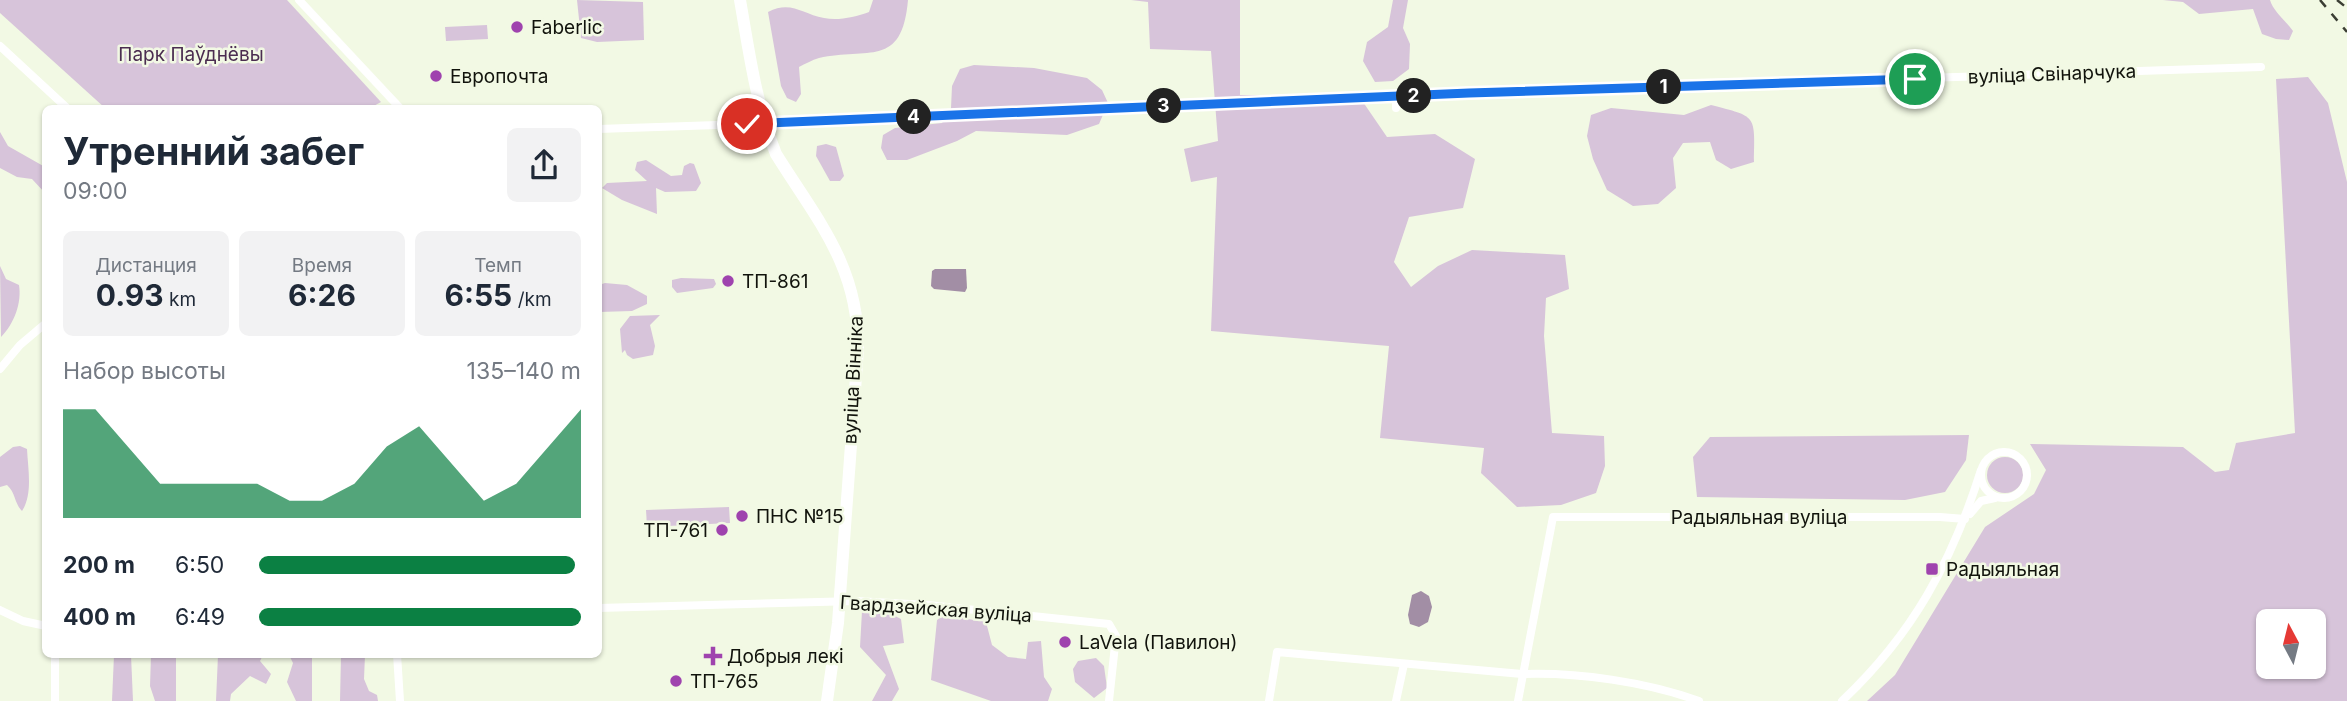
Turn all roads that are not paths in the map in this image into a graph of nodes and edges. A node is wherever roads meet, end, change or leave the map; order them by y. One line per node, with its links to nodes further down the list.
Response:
1 (299, 0): 7 (street)
2 (740, 0): 9 (street, вуліца Вінніка)
3 (0, 46): 6 (street)
4 (2261, 68): 5 (street, вуліца Свінарчука)
5 (1396, 97): 8 (street); 9 (street, вуліца Свінарчука)
6 (64, 105)
7 (397, 105)
8 (1396, 108)
9 (765, 124): 10 (street, вуліца Свінарчука); 16 (street, вуліца Вінніка)
10 (602, 129)
11 (42, 326): 12 (street)
12 (0, 369)
13 (1982, 470): 14 (street); 14 (street); 15 (street)
14 (2000, 498): 15 (street)
15 (1965, 519): 23 (street, Радыяльная вуліца); 32 (street)
16 (839, 601): 17 (street, Гвардзейская вуліца); 26 (street, вуліца Вінніка); 27 (street, Гвардзейская вуліца)
17 (602, 608)
18 (0, 610): 19 (street)
19 (42, 625)
20 (55, 658): 24 (street)
21 (397, 658): 25 (street)
22 (1404, 664): 23 (street); 28 (street); 29 (street)
23 (1522, 674): 30 (street); 31 (street)
24 (55, 701)
25 (400, 701)
26 (827, 701)
27 (1109, 701)
28 (1269, 701)
29 (1396, 701)
30 (1518, 701)
31 (1699, 701)
32 (1842, 701)

